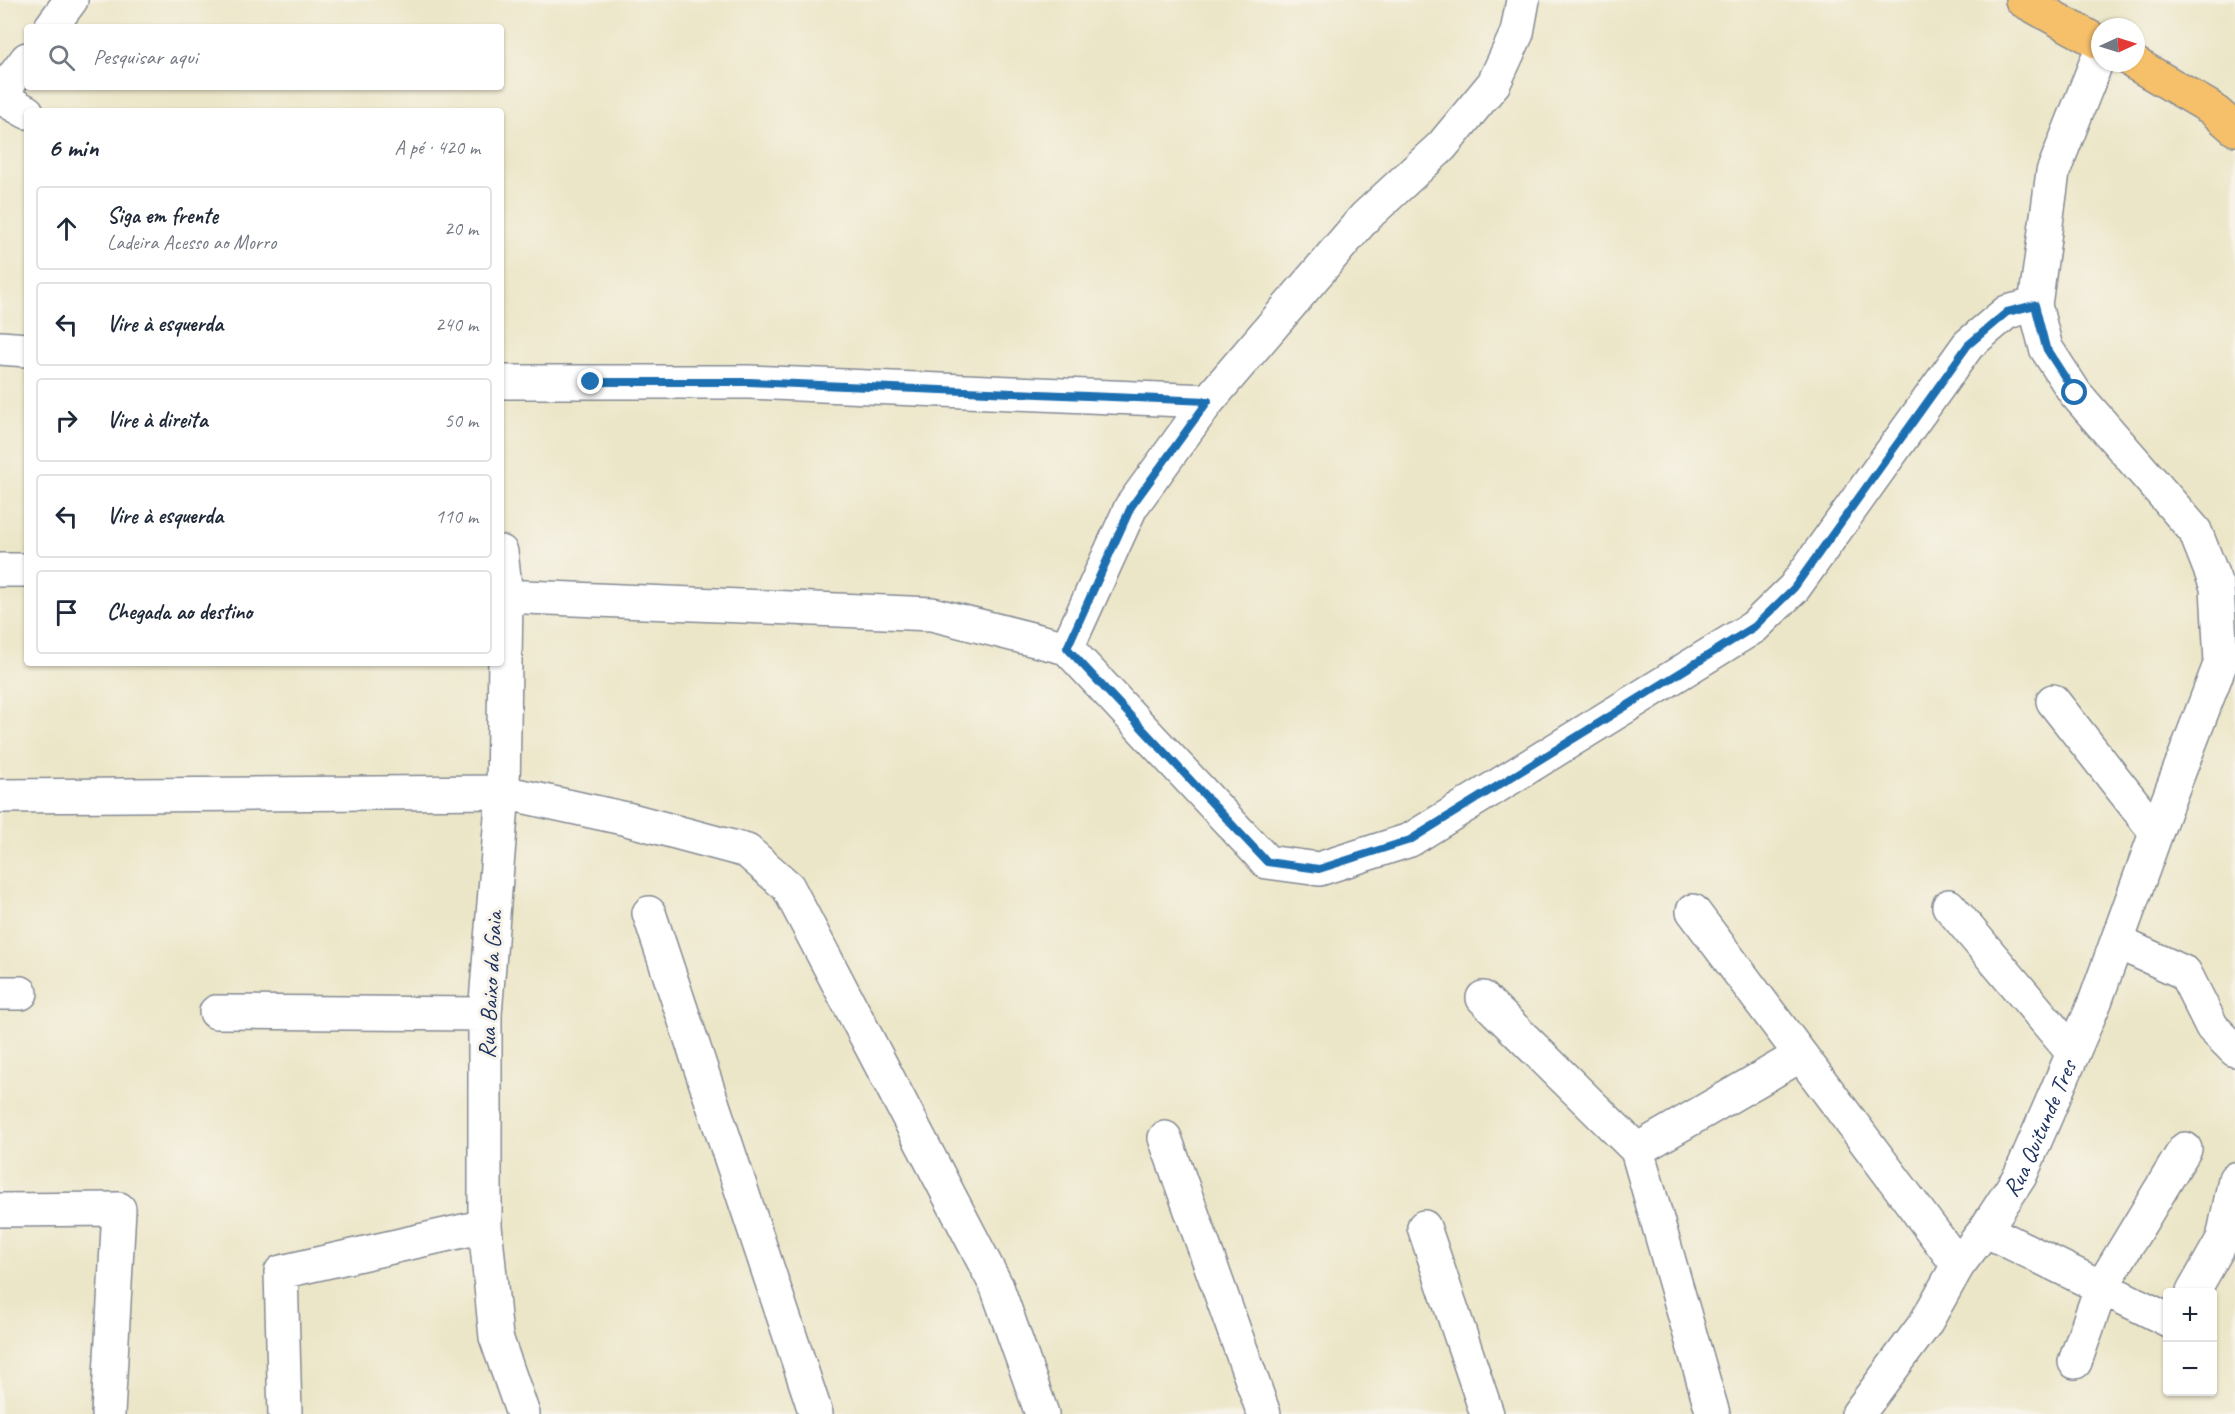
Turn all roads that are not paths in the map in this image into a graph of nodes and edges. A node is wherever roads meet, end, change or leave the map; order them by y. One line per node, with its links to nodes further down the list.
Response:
1 (71, 0): 4 (street)
2 (1523, 0): 18 (street)
3 (2022, 0): 5 (main road)
4 (53, 24)
5 (2091, 38)
6 (24, 63): 9 (street)
7 (2145, 69): 13 (main road)
8 (2092, 72): 14 (street)
9 (0, 96): 10 (street)
10 (24, 111)
11 (24, 113): 12 (street)
12 (0, 116)
13 (2235, 129)
14 (2035, 305): 22 (street); 27 (street, Rua Quitunde Tres)
15 (0, 348): 16 (street)
16 (24, 350)
17 (504, 382): 18 (street)
18 (1208, 401): 22 (street)
19 (0, 570): 20 (street)
20 (24, 570)
21 (504, 596): 22 (street)
22 (1067, 648)
23 (503, 666): 25 (street, Rua Baixo da Gaia)
24 (2053, 701): 27 (street)
25 (503, 792): 26 (street); 34 (street, Rua Baixo da Gaia); 55 (street)
26 (0, 796)
27 (2160, 822): 31 (street, Rua Quitunde Tres)
28 (1949, 906): 36 (street)
29 (1693, 911): 37 (street)
30 (649, 913): 54 (street)
31 (2117, 942): 35 (street); 36 (street, Rua Quitunde Tres)
32 (1483, 998): 40 (street)
33 (216, 1012): 34 (street)
34 (485, 1014): 43 (street, Rua Baixo da Gaia)
35 (2235, 1050)
36 (2073, 1053): 45 (street, Rua Quitunde Tres)
37 (1801, 1055): 40 (street); 46 (street)
38 (1165, 1138): 56 (street)
39 (2185, 1149): 47 (street)
40 (1636, 1150): 58 (street)
41 (2235, 1179): 48 (street)
42 (0, 1210): 51 (street)
43 (485, 1226): 52 (street); 53 (street, Rua Baixo da Gaia)
44 (1424, 1227): 57 (street)
45 (1985, 1230): 46 (street, Rua Quitunde Tres); 47 (street)
46 (1958, 1265): 59 (street, Rua Quitunde Tres)
47 (2101, 1288): 49 (street); 50 (street)
48 (2196, 1288)
49 (2163, 1318)
50 (2075, 1362)
51 (108, 1414)
52 (285, 1414)
53 (523, 1414)
54 (816, 1414)
55 (1042, 1414)
56 (1264, 1414)
57 (1487, 1414)
58 (1713, 1414)
59 (1858, 1414)

